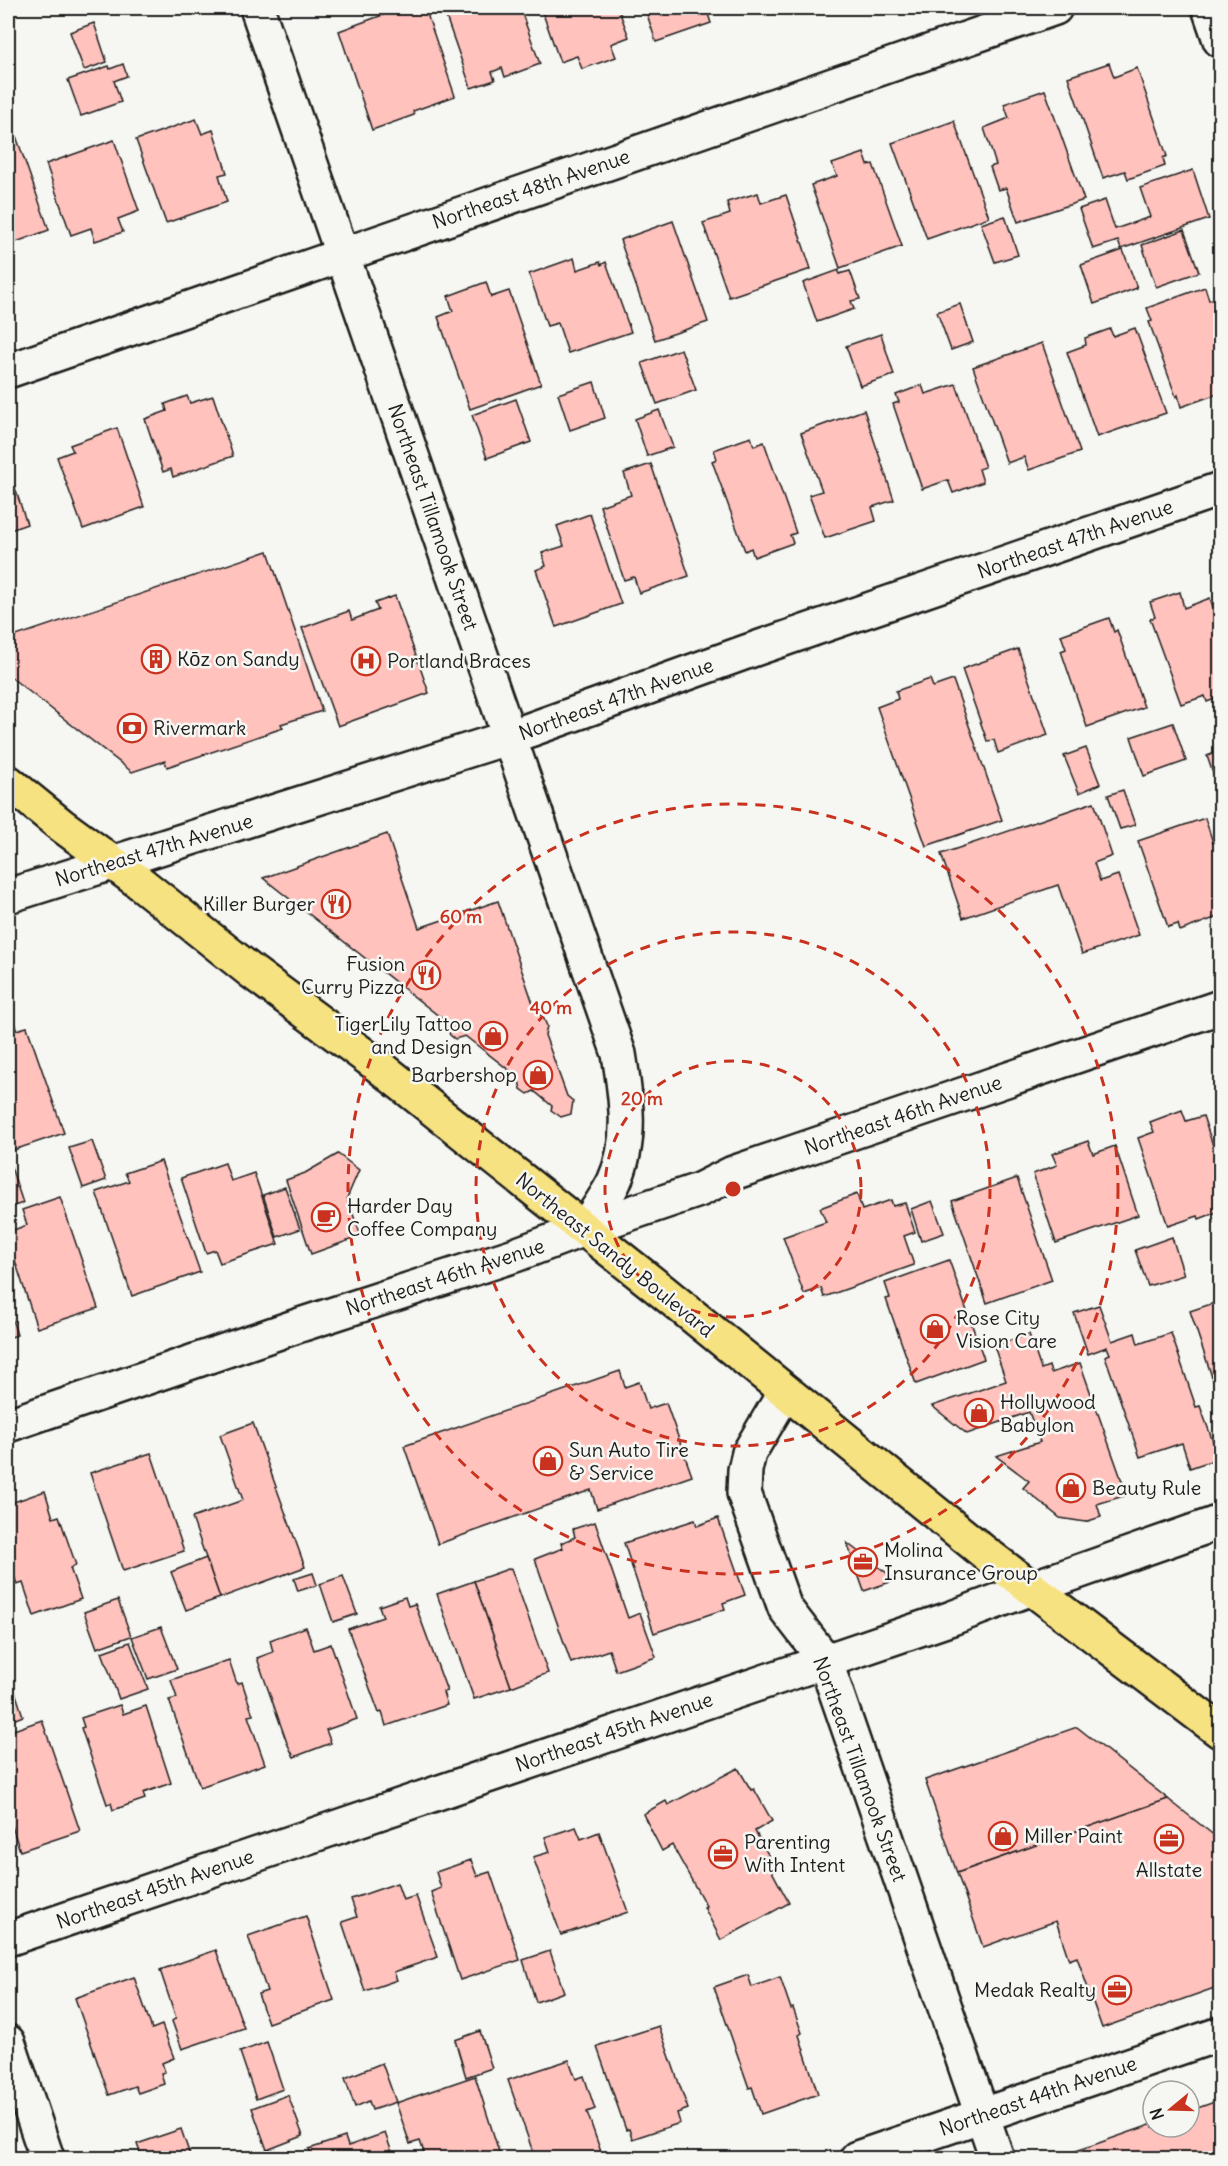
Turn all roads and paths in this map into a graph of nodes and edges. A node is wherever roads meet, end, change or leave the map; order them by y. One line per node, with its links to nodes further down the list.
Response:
1 (257, 8): 5 (street, Northeast Tillamook Street)
2 (1055, 8): 5 (street, Northeast 48th Avenue)
3 (1209, 8): 4 (street)
4 (1221, 40)
5 (342, 254): 6 (street, Northeast 48th Avenue); 8 (street, Northeast Tillamook Street)
6 (8, 370)
7 (1221, 489): 8 (street, Northeast 47th Avenue)
8 (510, 737): 10 (street, Northeast 47th Avenue); 13 (street, Northeast Tillamook Street)
9 (8, 782): 10 (main road, Northeast Sandy Boulevard)
10 (113, 863): 11 (street, Northeast 47th Avenue); 13 (main road, Northeast Sandy Boulevard)
11 (8, 896)
12 (1221, 1006): 13 (street, Northeast 46th Avenue)
13 (584, 1229): 14 (main road, Northeast Sandy Boulevard); 15 (street, Northeast 46th Avenue)
14 (786, 1392): 17 (main road, Northeast Sandy Boulevard); 18 (street, Northeast Tillamook Street)
15 (8, 1425)
16 (1221, 1522): 17 (street, Northeast 45th Avenue)
17 (1032, 1588): 18 (street, Northeast 45th Avenue); 19 (main road, Northeast Sandy Boulevard)
18 (825, 1660): 20 (street, Northeast 45th Avenue); 23 (street, Northeast Tillamook Street)
19 (1221, 1731)
20 (8, 1940)
21 (1221, 2034): 23 (street, Northeast 44th Avenue)
22 (8, 2042): 24 (street)
23 (982, 2115): 25 (street, Northeast 44th Avenue); 26 (street, Northeast Tillamook Street)
24 (48, 2158)
25 (857, 2158)
26 (998, 2158)

